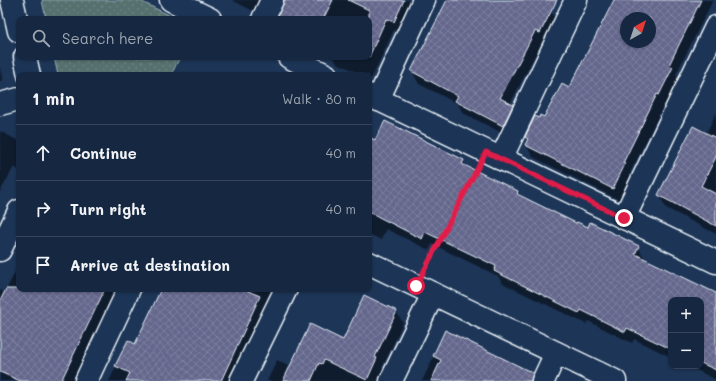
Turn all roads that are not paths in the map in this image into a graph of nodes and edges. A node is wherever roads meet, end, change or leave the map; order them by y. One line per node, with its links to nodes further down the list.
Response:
1 (12, 0): 8 (street)
2 (171, 0): 6 (street)
3 (272, 0): 7 (street)
4 (424, 0): 14 (street)
5 (576, 0): 17 (street)
6 (204, 16)
7 (264, 16)
8 (16, 18)
9 (716, 26): 19 (street)
10 (26, 60): 12 (street)
11 (295, 60): 13 (street)
12 (28, 72)
13 (320, 72)
14 (373, 98): 17 (street)
15 (16, 100): 16 (street)
16 (0, 104)
17 (493, 155): 19 (street)
18 (16, 217): 20 (street)
19 (624, 218): 21 (street)
20 (0, 250)
21 (716, 262)
22 (372, 264): 23 (street)
23 (425, 290): 26 (street); 29 (street)
24 (128, 292): 27 (street)
25 (284, 292): 28 (street)
26 (556, 353): 30 (street); 31 (street)
27 (86, 381)
28 (240, 381)
29 (391, 381)
30 (542, 381)
31 (615, 381)

